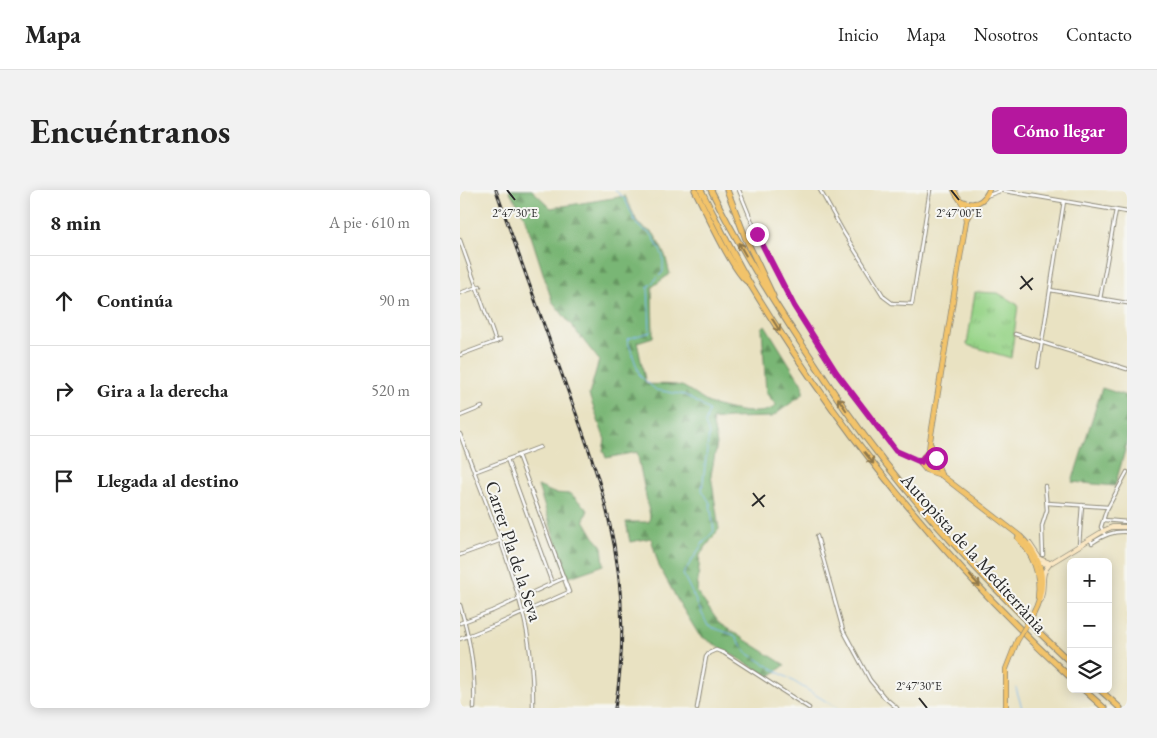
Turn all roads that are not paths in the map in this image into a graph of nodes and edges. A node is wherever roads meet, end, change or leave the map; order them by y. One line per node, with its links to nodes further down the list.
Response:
1 (695, 190): 19 (highway)
2 (701, 190): 19 (highway, Autopista de la Mediterrània)
3 (711, 190): 25 (highway, Autopista de la Mediterrània, one-way to 3)
4 (728, 190): 25 (highway)
5 (739, 190): 40 (street)
6 (820, 190): 7 (street)
7 (930, 190)
8 (954, 190): 12 (main road)
9 (989, 190): 11 (main road)
10 (1000, 191): 11 (street); 13 (street)
11 (986, 196): 14 (main road)
12 (962, 201): 14 (main road); 17 (main road)
13 (1064, 201): 15 (street); 21 (street)
14 (975, 204): 17 (main road)
15 (1116, 210): 16 (street); 23 (street)
16 (1127, 212)
17 (966, 221): 34 (main road)
18 (460, 240): 20 (street)
19 (750, 284): 79 (highway, Autopista de la Mediterrània, one-way to 79)
20 (478, 287): 22 (street); 28 (street)
21 (1050, 290): 23 (street); 27 (street)
22 (460, 293)
23 (1100, 299): 24 (street)
24 (1127, 303)
25 (776, 306): 78 (highway, Autopista de la Mediterrània, one-way to 25)
26 (1015, 334): 27 (street)
27 (1042, 343): 29 (street); 30 (street)
28 (460, 355)
29 (1038, 367)
30 (1127, 369)
31 (482, 407): 32 (street)
32 (460, 416)
33 (460, 434): 43 (street, Carrer Pla de la Seva)
34 (930, 441): 37 (main road); 38 (main road)
35 (540, 448): 36 (street)
36 (518, 455): 39 (street); 67 (street)
37 (926, 455): 38 (main road); 40 (main road)
38 (935, 456): 41 (main road)
39 (507, 460): 43 (street); 68 (street)
40 (921, 462): 42 (main road)
41 (937, 465): 42 (main road); 45 (main road)
42 (930, 470): 45 (main road)
43 (474, 472): 60 (street, Carrer Pla de la Seva)
44 (1127, 472): 49 (street)
45 (941, 475): 55 (main road)
46 (1045, 486): 47 (street)
47 (1047, 503): 48 (street); 64 (street)
48 (1082, 505): 49 (street); 62 (street)
49 (1108, 507): 50 (street)
50 (1104, 520): 51 (street); 53 (street); 54 (street)
51 (1127, 522)
52 (1127, 527): 53 (street)
53 (1110, 528): 54 (street)
54 (1104, 531): 56 (street); 59 (street); 59 (street)
55 (1014, 532): 58 (main road); 61 (main road)
56 (1127, 532)
57 (817, 536): 86 (street)
58 (1023, 539): 65 (main road); 66 (street)
59 (1090, 539): 62 (street)
60 (499, 541): 63 (street); 69 (street, Carrer Pla de la Seva)
61 (1025, 545): 65 (street); 73 (main road)
62 (1079, 546): 66 (street)
63 (460, 555)
64 (1043, 555)
65 (1039, 563): 66 (street); 70 (main road)
66 (1051, 563): 70 (street)
67 (564, 578): 68 (street); 72 (street)
68 (552, 583): 69 (street)
69 (519, 599): 72 (street, Carrer Pla de la Seva); 74 (street)
70 (1039, 602): 73 (main road)
71 (460, 605): 74 (street)
72 (523, 612): 76 (street); 83 (street, Carrer Pla de la Seva)
73 (1034, 612): 87 (main road, bridge)
74 (465, 621): 75 (street); 76 (street)
75 (460, 623)
76 (468, 635): 77 (street); 82 (street)
77 (460, 638)
78 (1067, 659)
79 (1067, 674)
80 (1087, 693): 88 (highway)
81 (1103, 693): 89 (highway)
82 (474, 708)
83 (533, 708)
84 (697, 708): 85 (street)
85 (809, 708)
86 (897, 708)
87 (1006, 708)
88 (1104, 708)
89 (1120, 708)

